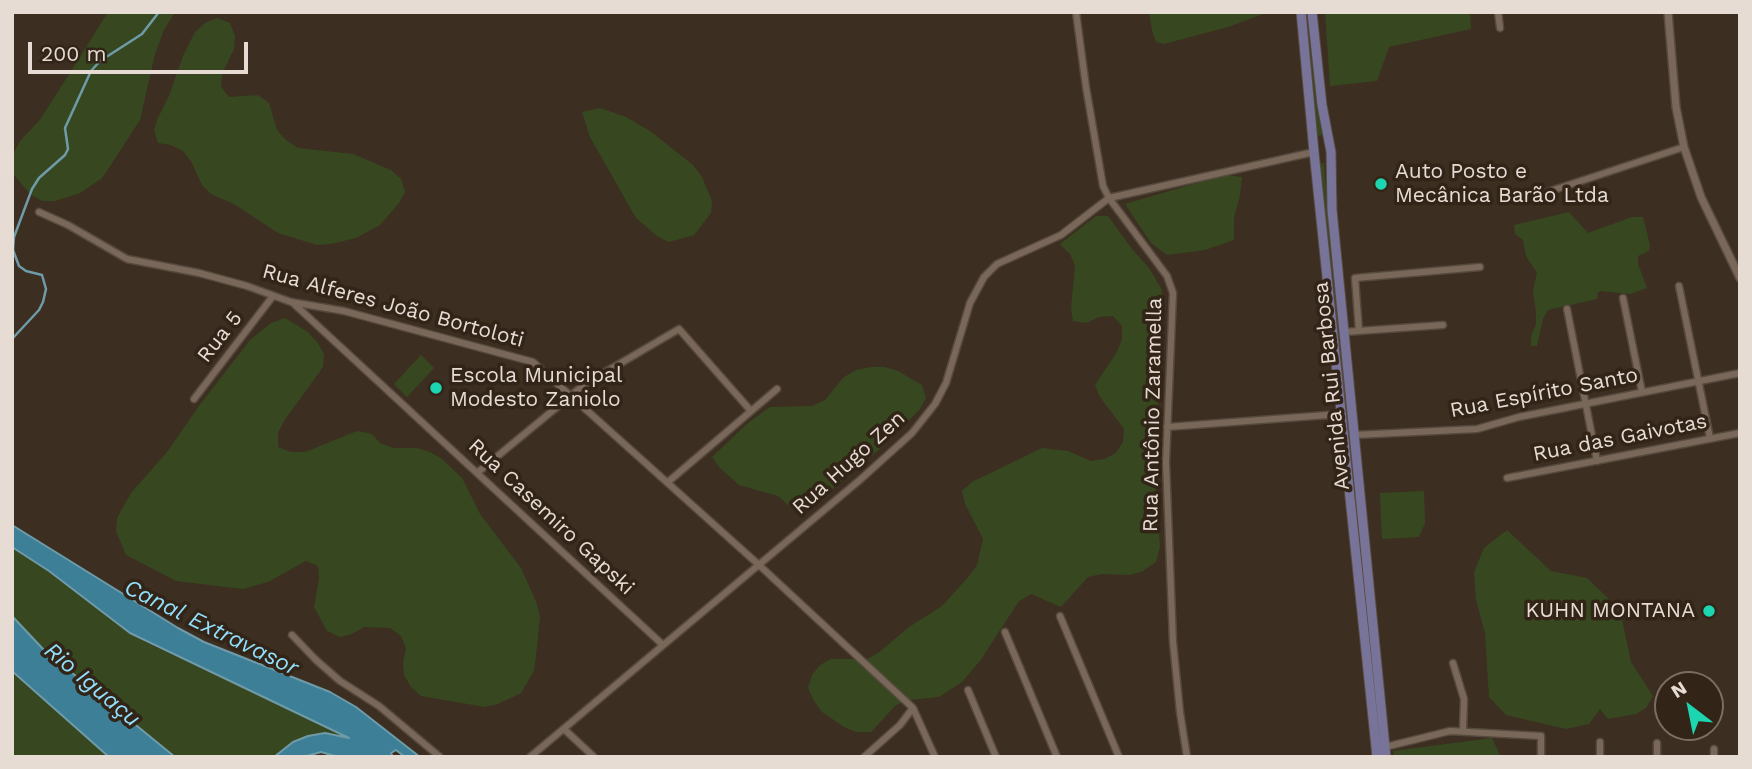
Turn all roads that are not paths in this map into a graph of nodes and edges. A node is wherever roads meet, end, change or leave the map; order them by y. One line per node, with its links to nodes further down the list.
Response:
1 (1076, 12): 10 (street, Rua Antônio Zaramella)
2 (1301, 12): 9 (main road, Avenida Rui Barbosa)
3 (1312, 12): 8 (main road, Avenida Rui Barbosa)
4 (1499, 12): 6 (street)
5 (1668, 12): 7 (street)
6 (1500, 28)
7 (1684, 147): 11 (street); 14 (street)
8 (1330, 149): 9 (main road); 22 (main road, Avenida Rui Barbosa)
9 (1314, 150): 10 (street, Rua Hugo Zen); 31 (main road, Avenida Rui Barbosa)
10 (1109, 198): 32 (street, Rua Antônio Zaramella); 40 (street, Rua Hugo Zen)
11 (1526, 200)
12 (40, 212): 16 (street, Rua Alferes João Bortoloti)
13 (1480, 267): 21 (street)
14 (1740, 278)
15 (1679, 286): 24 (street)
16 (273, 296): 18 (street, Rua Alferes João Bortoloti); 28 (street, Rua 5)
17 (1623, 298): 26 (street)
18 (291, 302): 27 (street, Rua Alferes João Bortoloti); 37 (street, Rua Casemiro Gapski)
19 (1567, 309): 29 (street)
20 (1443, 325): 21 (street)
21 (1359, 331): 22 (street)
22 (1344, 332): 34 (main road, Avenida Rui Barbosa)
23 (1740, 373): 24 (street, Rua Espírito Santo)
24 (1698, 381): 26 (street, Rua Espírito Santo); 35 (street)
25 (777, 389): 30 (street)
26 (1642, 392): 29 (street, Rua Espírito Santo)
27 (571, 394): 30 (street); 37 (street); 39 (street, Rua Alferes João Bortoloti)
28 (194, 399)
29 (1586, 404): 34 (street, Rua Espírito Santo); 36 (street)
30 (751, 411): 39 (street)
31 (1341, 414): 32 (street); 62 (main road, Avenida Rui Barbosa)
32 (1167, 427): 61 (street, Rua Antônio Zaramella)
33 (1740, 433): 35 (street, Rua das Gaivotas)
34 (1354, 435): 52 (main road, Avenida Rui Barbosa)
35 (1710, 438): 36 (street, Rua das Gaivotas)
36 (1597, 461): 38 (street, Rua das Gaivotas)
37 (477, 473): 44 (street, Rua Casemiro Gapski)
38 (1507, 478)
39 (668, 482): 40 (street, Rua Alferes João Bortoloti)
40 (759, 565): 44 (street, Rua Hugo Zen); 47 (street, Rua Alferes João Bortoloti)
41 (1060, 616): 60 (street)
42 (1005, 632): 59 (street)
43 (292, 635): 53 (street)
44 (663, 645): 48 (street, Rua Hugo Zen)
45 (1453, 663): 49 (street)
46 (968, 690): 58 (street)
47 (912, 708): 56 (street); 57 (street)
48 (564, 729): 54 (street, Rua Hugo Zen); 55 (street)
49 (1462, 731): 52 (street); 63 (street)
50 (1600, 742): 64 (street)
51 (1657, 743): 65 (street)
52 (1386, 752)
53 (440, 757)
54 (530, 757)
55 (594, 757)
56 (864, 757)
57 (935, 757)
58 (996, 757)
59 (1057, 757)
60 (1119, 757)
61 (1187, 757)
62 (1377, 757)
63 (1541, 757)
64 (1600, 757)
65 (1657, 757)

